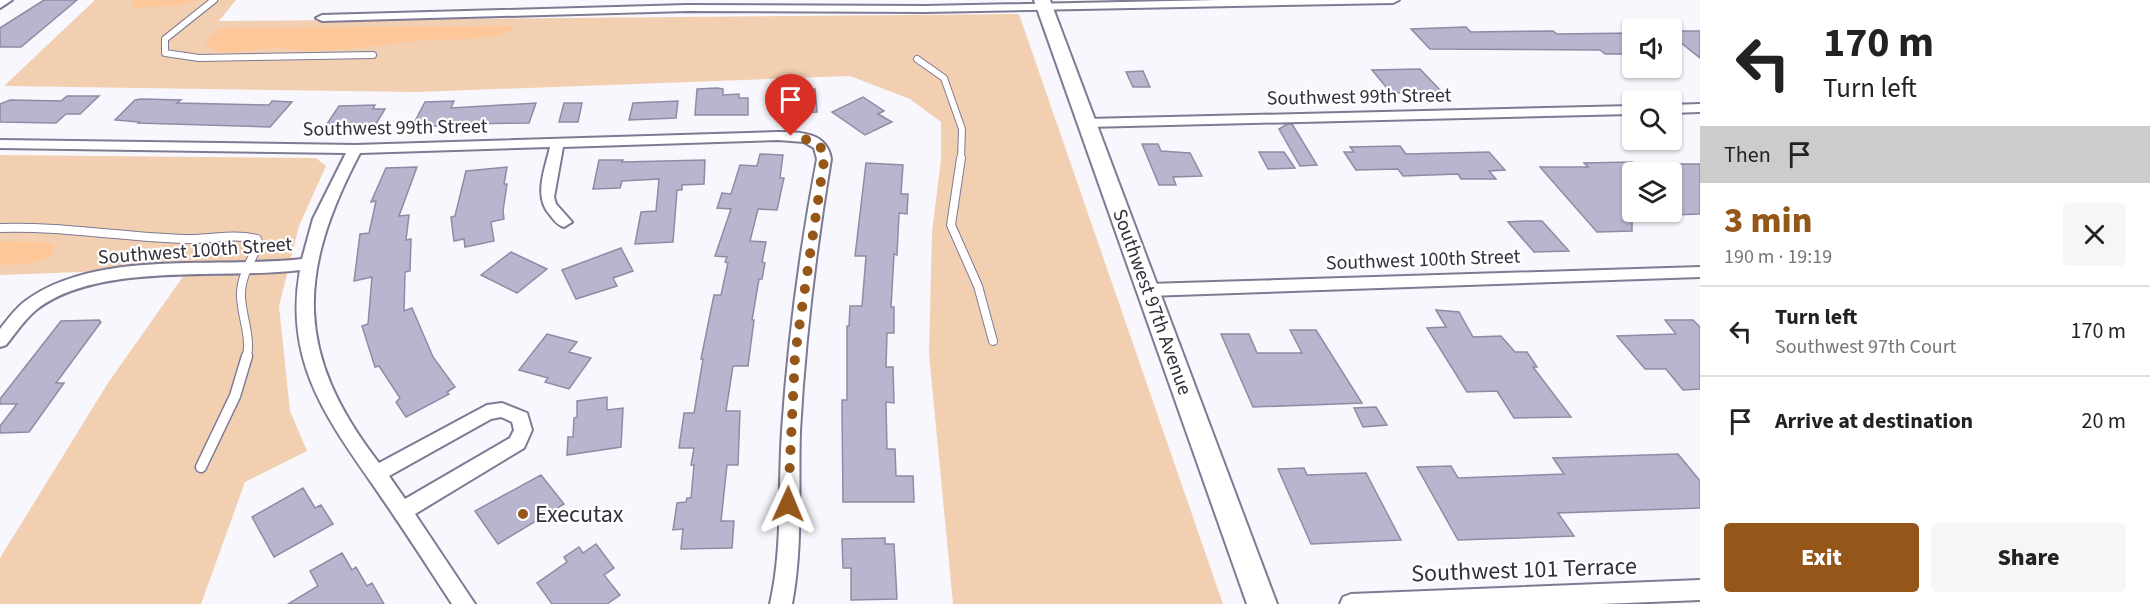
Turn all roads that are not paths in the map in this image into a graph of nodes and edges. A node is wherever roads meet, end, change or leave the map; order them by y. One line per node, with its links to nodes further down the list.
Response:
1 (6, 0): 5 (street)
2 (214, 0): 7 (lane)
3 (1393, 0): 4 (street)
4 (1043, 4): 6 (street); 12 (street, Southwest 97th Avenue)
5 (0, 5)
6 (322, 18)
7 (373, 55)
8 (917, 59): 23 (lane)
9 (1700, 108): 10 (street)
10 (1682, 109)
11 (1622, 110): 12 (street, Southwest 99th Street)
12 (1087, 123): 21 (street, Southwest 97th Avenue)
13 (0, 144): 15 (street, Southwest 99th Street)
14 (557, 144): 15 (street, Southwest 99th Street); 16 (street); 29 (street, Southwest 99th Street)
15 (356, 149): 18 (street)
16 (564, 222)
17 (0, 228): 19 (lane)
18 (307, 264): 19 (street, Southwest 100th Street); 25 (street)
19 (247, 271): 22 (street, Southwest 100th Street); 24 (lane)
20 (1700, 272): 21 (street, Southwest 100th Street)
21 (1147, 290): 30 (street, Southwest 97th Avenue)
22 (0, 341)
23 (993, 341)
24 (201, 467)
25 (376, 474): 26 (street); 26 (street)
26 (402, 511): 28 (street)
27 (1700, 590): 31 (street, Southwest 101 Terrace)
28 (464, 604)
29 (782, 604)
30 (1262, 604)
31 (1351, 604)

